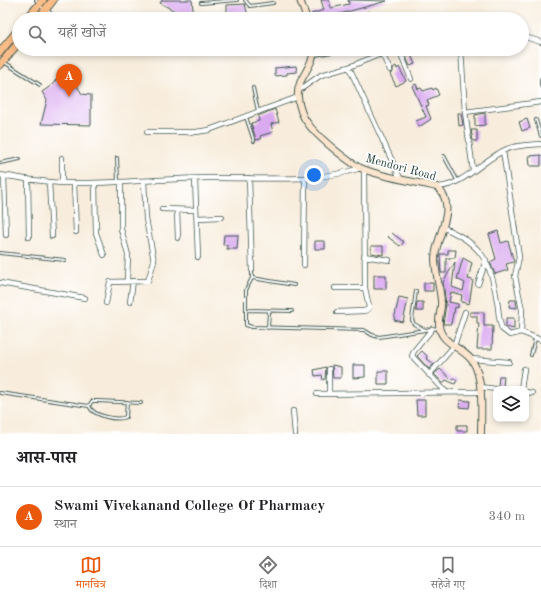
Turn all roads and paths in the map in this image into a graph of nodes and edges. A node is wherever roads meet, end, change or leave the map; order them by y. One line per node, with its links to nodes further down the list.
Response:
1 (53, 0): 8 (main road)
2 (237, 0): 6 (lane)
3 (244, 0): 7 (lane)
4 (300, 0): 12 (main road)
5 (39, 1): 8 (lane); 9 (main road)
6 (201, 3)
7 (273, 3)
8 (46, 9): 10 (main road); 11 (lane)
9 (32, 12)
10 (44, 12)
11 (49, 12)
12 (304, 12)
13 (12, 37): 17 (main road)
14 (529, 38): 15 (street)
15 (541, 42)
16 (12, 51): 23 (main road)
17 (0, 52)
18 (312, 56): 31 (main road)
19 (377, 56): 24 (street)
20 (383, 56): 25 (street)
21 (402, 56): 26 (street)
22 (461, 56): 34 (street)
23 (2, 63): 28 (lane)
24 (349, 67): 31 (street); 52 (street)
25 (390, 70)
26 (411, 79)
27 (541, 79): 29 (lane)
28 (40, 85)
29 (541, 86)
30 (253, 88): 33 (lane)
31 (298, 94): 33 (street); 47 (main road, Mendori Road)
32 (541, 102): 34 (street)
33 (259, 112): 35 (street)
34 (465, 112): 48 (street)
35 (246, 117): 37 (street); 39 (lane)
36 (536, 120): 38 (lane)
37 (147, 132)
38 (541, 136)
39 (254, 141)
40 (541, 144): 41 (street)
41 (503, 151): 48 (street); 104 (street)
42 (444, 156): 56 (lane)
43 (62, 158): 58 (street)
44 (117, 158): 61 (lane)
45 (20, 159): 46 (lane)
46 (0, 163)
47 (362, 169): 51 (street); 52 (main road, Mendori Road); 76 (street)
48 (472, 170): 56 (street)
49 (2, 175): 53 (street); 70 (street)
50 (249, 178): 51 (street); 54 (street); 82 (street)
51 (305, 178): 81 (street)
52 (400, 178): 62 (main road, Mendori Road)
53 (28, 179): 57 (street); 72 (street)
54 (195, 179): 55 (street); 65 (street)
55 (144, 181): 61 (street); 85 (street)
56 (457, 181): 62 (street)
57 (49, 182): 58 (street); 71 (street)
58 (62, 182): 59 (street)
59 (74, 182): 60 (street); 69 (street)
60 (95, 182): 61 (street); 75 (street)
61 (119, 182): 84 (street)
62 (437, 187): 68 (main road, Mendori Road)
63 (162, 210): 64 (street)
64 (177, 210): 65 (street); 73 (street)
65 (196, 210): 67 (street)
66 (222, 217): 67 (street)
67 (197, 218): 77 (street)
68 (444, 228): 80 (street); 101 (main road, Mendori Road)
69 (76, 232)
70 (6, 235)
71 (52, 236)
72 (29, 237)
73 (178, 238)
74 (0, 254): 78 (lane)
75 (104, 255)
76 (364, 256): 79 (street); 90 (street)
77 (198, 258)
78 (65, 260)
79 (389, 260)
80 (486, 260): 87 (street); 104 (street)
81 (304, 265)
82 (252, 270): 83 (lane)
83 (252, 278): 88 (lane); 95 (lane)
84 (127, 281): 85 (street); 94 (street)
85 (133, 281): 93 (street)
86 (0, 283): 92 (street)
87 (478, 284)
88 (294, 285)
89 (335, 288): 90 (street)
90 (365, 288): 98 (street)
91 (416, 291): 102 (lane)
92 (85, 298)
93 (130, 302)
94 (106, 303)
95 (246, 310): 96 (lane); 100 (lane)
96 (269, 311): 97 (lane); 100 (lane)
97 (292, 311)
98 (337, 312)
99 (465, 312): 107 (street)
100 (268, 328): 102 (lane)
101 (439, 328): 103 (lane); 107 (main road)
102 (426, 330): 103 (lane)
103 (432, 330): 113 (street)
104 (521, 332): 105 (street)
105 (535, 338): 106 (street); 108 (lane)
106 (541, 340)
107 (454, 346): 109 (main road); 113 (street)
108 (531, 355)
109 (471, 359): 110 (street); 116 (main road)
110 (509, 362)
111 (329, 369): 122 (street)
112 (524, 369): 114 (street)
113 (429, 375): 117 (street)
114 (521, 386)
115 (493, 389): 116 (street)
116 (480, 390): 117 (street); 128 (main road)
117 (446, 392): 122 (street)
118 (529, 392): 120 (street)
119 (0, 393): 125 (lane)
120 (532, 393)
121 (317, 394): 122 (street)
122 (329, 394)
123 (128, 402): 124 (lane); 125 (lane); 125 (lane)
124 (141, 402)
125 (89, 406)
126 (293, 411): 127 (street)
127 (295, 434)
128 (481, 434)

